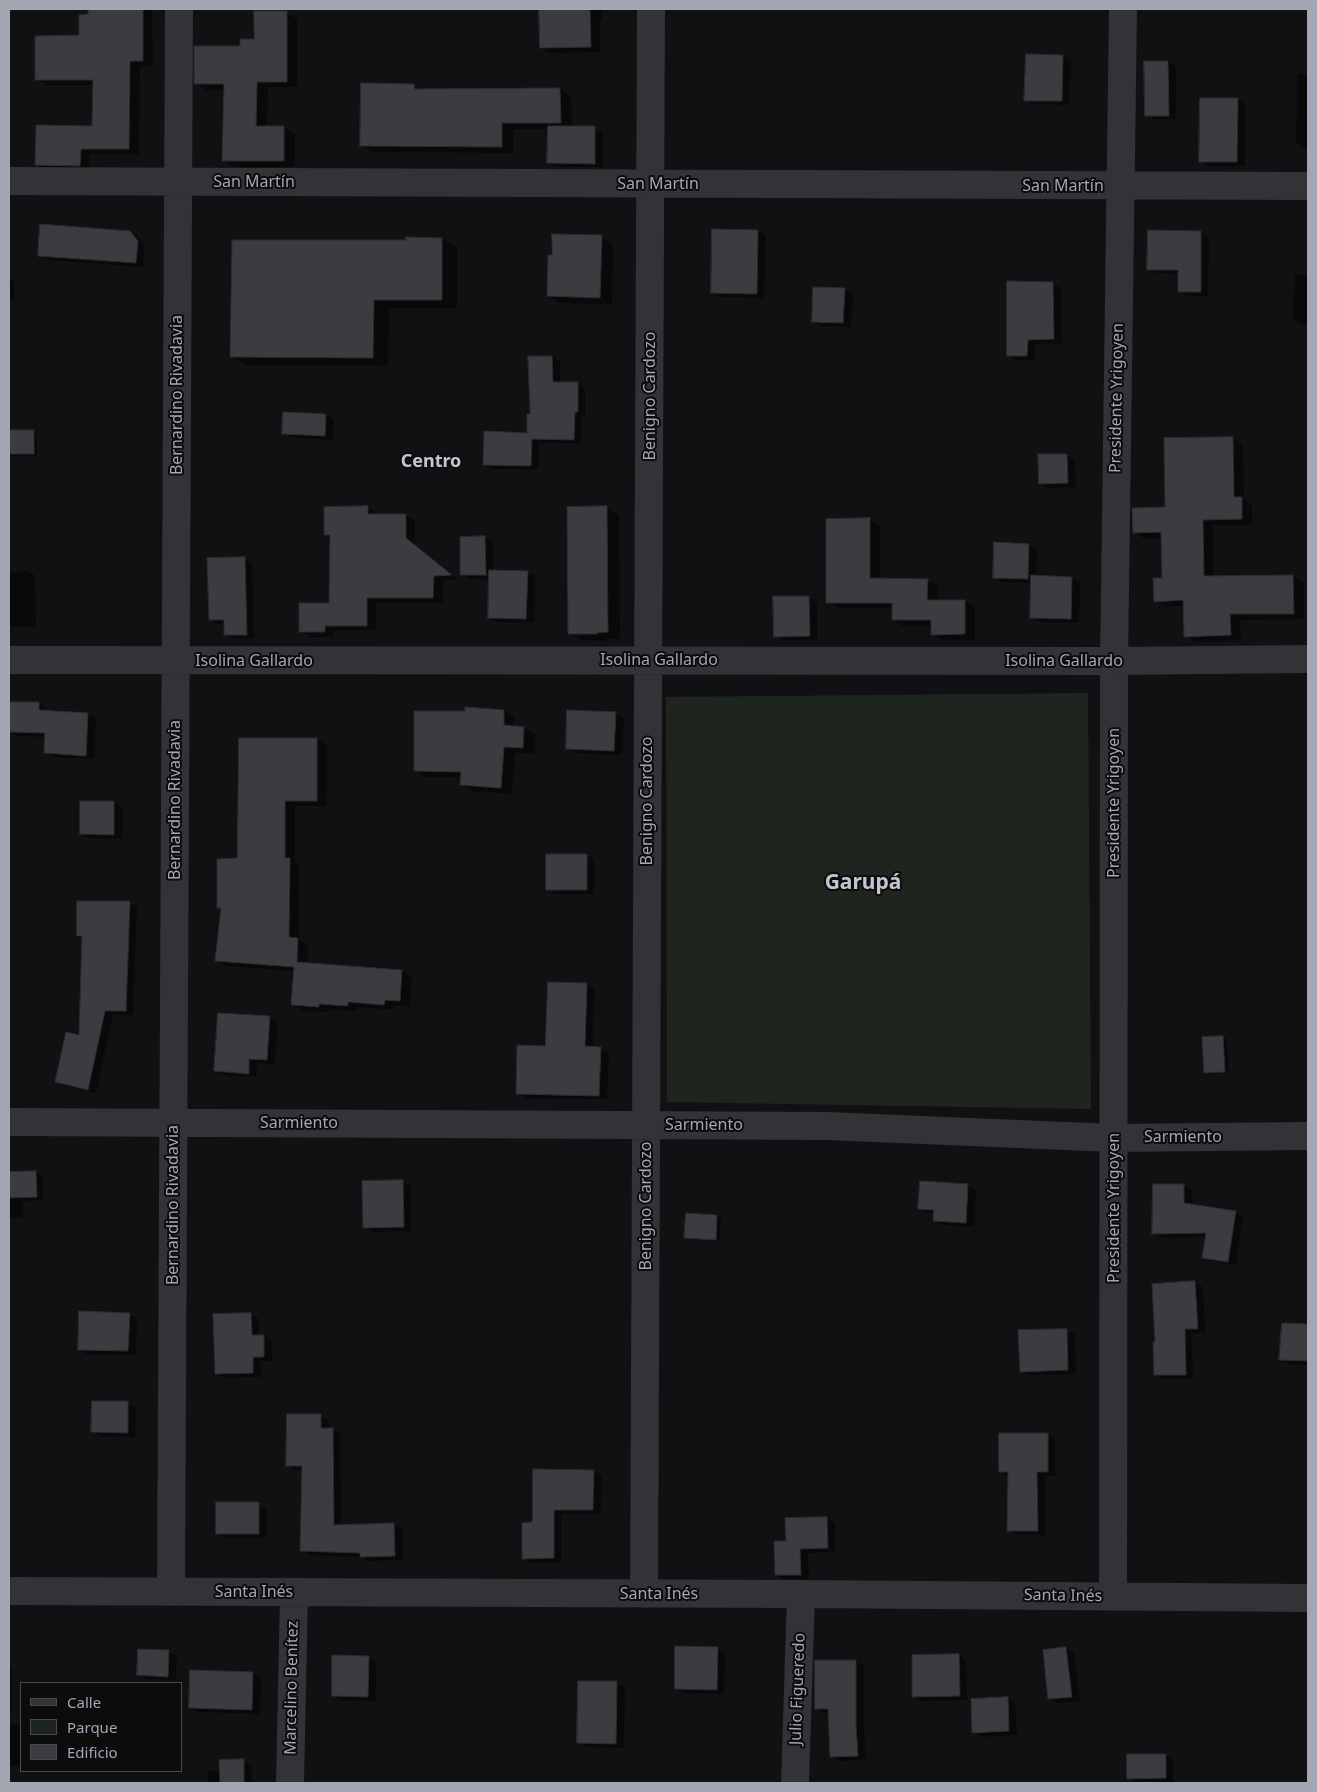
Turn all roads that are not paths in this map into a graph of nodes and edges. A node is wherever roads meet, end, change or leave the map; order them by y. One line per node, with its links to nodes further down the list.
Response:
1 (179, 9): 5 (street, Bernardino Rivadavia)
2 (651, 9): 6 (street, Benigno Cardozo)
3 (1123, 9): 7 (street, Presidente Yrigoyen)
4 (9, 181): 5 (street, San Martín)
5 (178, 182): 6 (street, San Martín); 12 (street, Bernardino Rivadavia)
6 (652, 184): 7 (street, San Martín); 11 (street, Benigno Cardozo)
7 (1121, 186): 8 (street, San Martín); 13 (street, Presidente Yrigoyen)
8 (1308, 186)
9 (1308, 659): 13 (street, Isolina Gallardo)
10 (9, 660): 12 (street, Isolina Gallardo)
11 (648, 660): 12 (street, Isolina Gallardo); 13 (street, Isolina Gallardo); 16 (street, Benigno Cardozo)
12 (176, 661): 15 (street, Bernardino Rivadavia)
13 (1114, 661): 18 (street, Presidente Yrigoyen)
14 (9, 1122): 15 (street, Sarmiento)
15 (174, 1123): 16 (street, Sarmiento); 20 (street, Bernardino Rivadavia)
16 (647, 1125): 18 (street, Sarmiento); 22 (street, Benigno Cardozo)
17 (1308, 1136): 18 (street, Sarmiento)
18 (1114, 1138): 24 (street, Presidente Yrigoyen)
19 (9, 1591): 20 (street, Santa Inés)
20 (171, 1592): 21 (street, Santa Inés)
21 (294, 1593): 22 (street, Santa Inés); 26 (street, Marcelino Benítez)
22 (644, 1594): 23 (street, Santa Inés)
23 (801, 1594): 24 (street, Santa Inés); 27 (street, Julio Figueredo)
24 (1113, 1597): 25 (street, Santa Inés)
25 (1308, 1598)
26 (290, 1783)
27 (795, 1783)

